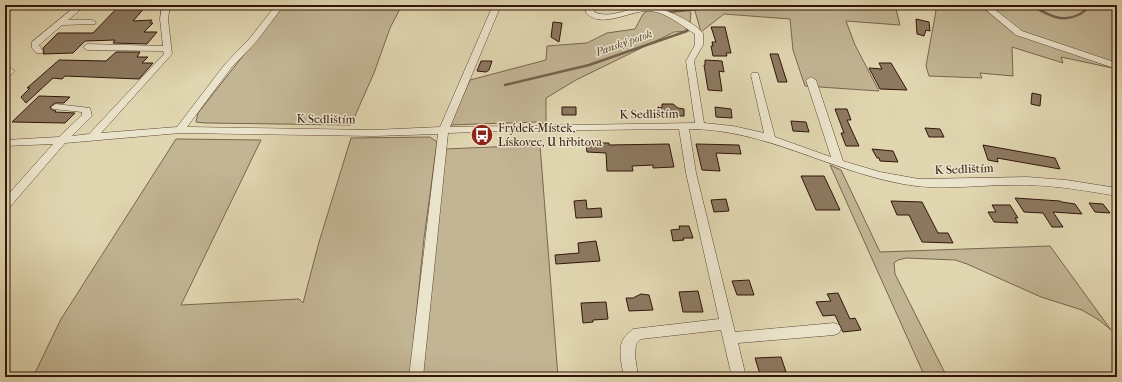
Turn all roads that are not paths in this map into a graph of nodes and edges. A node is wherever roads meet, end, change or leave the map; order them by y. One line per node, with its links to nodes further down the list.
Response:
1 (82, 5): 8 (street)
2 (166, 5): 10 (street)
3 (280, 5): 18 (street)
4 (497, 5): 19 (street)
5 (590, 5): 17 (street)
6 (984, 5): 12 (street)
7 (92, 22): 8 (street)
8 (60, 23): 11 (street)
9 (87, 47): 10 (street)
10 (168, 49): 20 (street)
11 (39, 50)
12 (1117, 66)
13 (755, 75): 21 (street)
14 (811, 80): 24 (street)
15 (56, 107): 22 (street)
16 (683, 126): 17 (street, K Sedlištím); 19 (street, K Sedlištím); 27 (street)
17 (700, 126): 21 (street, K Sedlištím)
18 (180, 130): 19 (street, K Sedlištím); 20 (street, K Sedlištím)
19 (444, 131): 30 (street)
20 (92, 137): 22 (street, K Sedlištím)
21 (770, 138): 24 (street, K Sedlištím)
22 (62, 140): 23 (street, K Sedlištím); 26 (street)
23 (5, 142)
24 (839, 164): 25 (street, K Sedlištím)
25 (1117, 192)
26 (5, 205)
27 (727, 324): 29 (street); 31 (street)
28 (834, 329): 29 (street)
29 (730, 338): 32 (street)
30 (416, 377)
31 (631, 377)
32 (739, 377)

